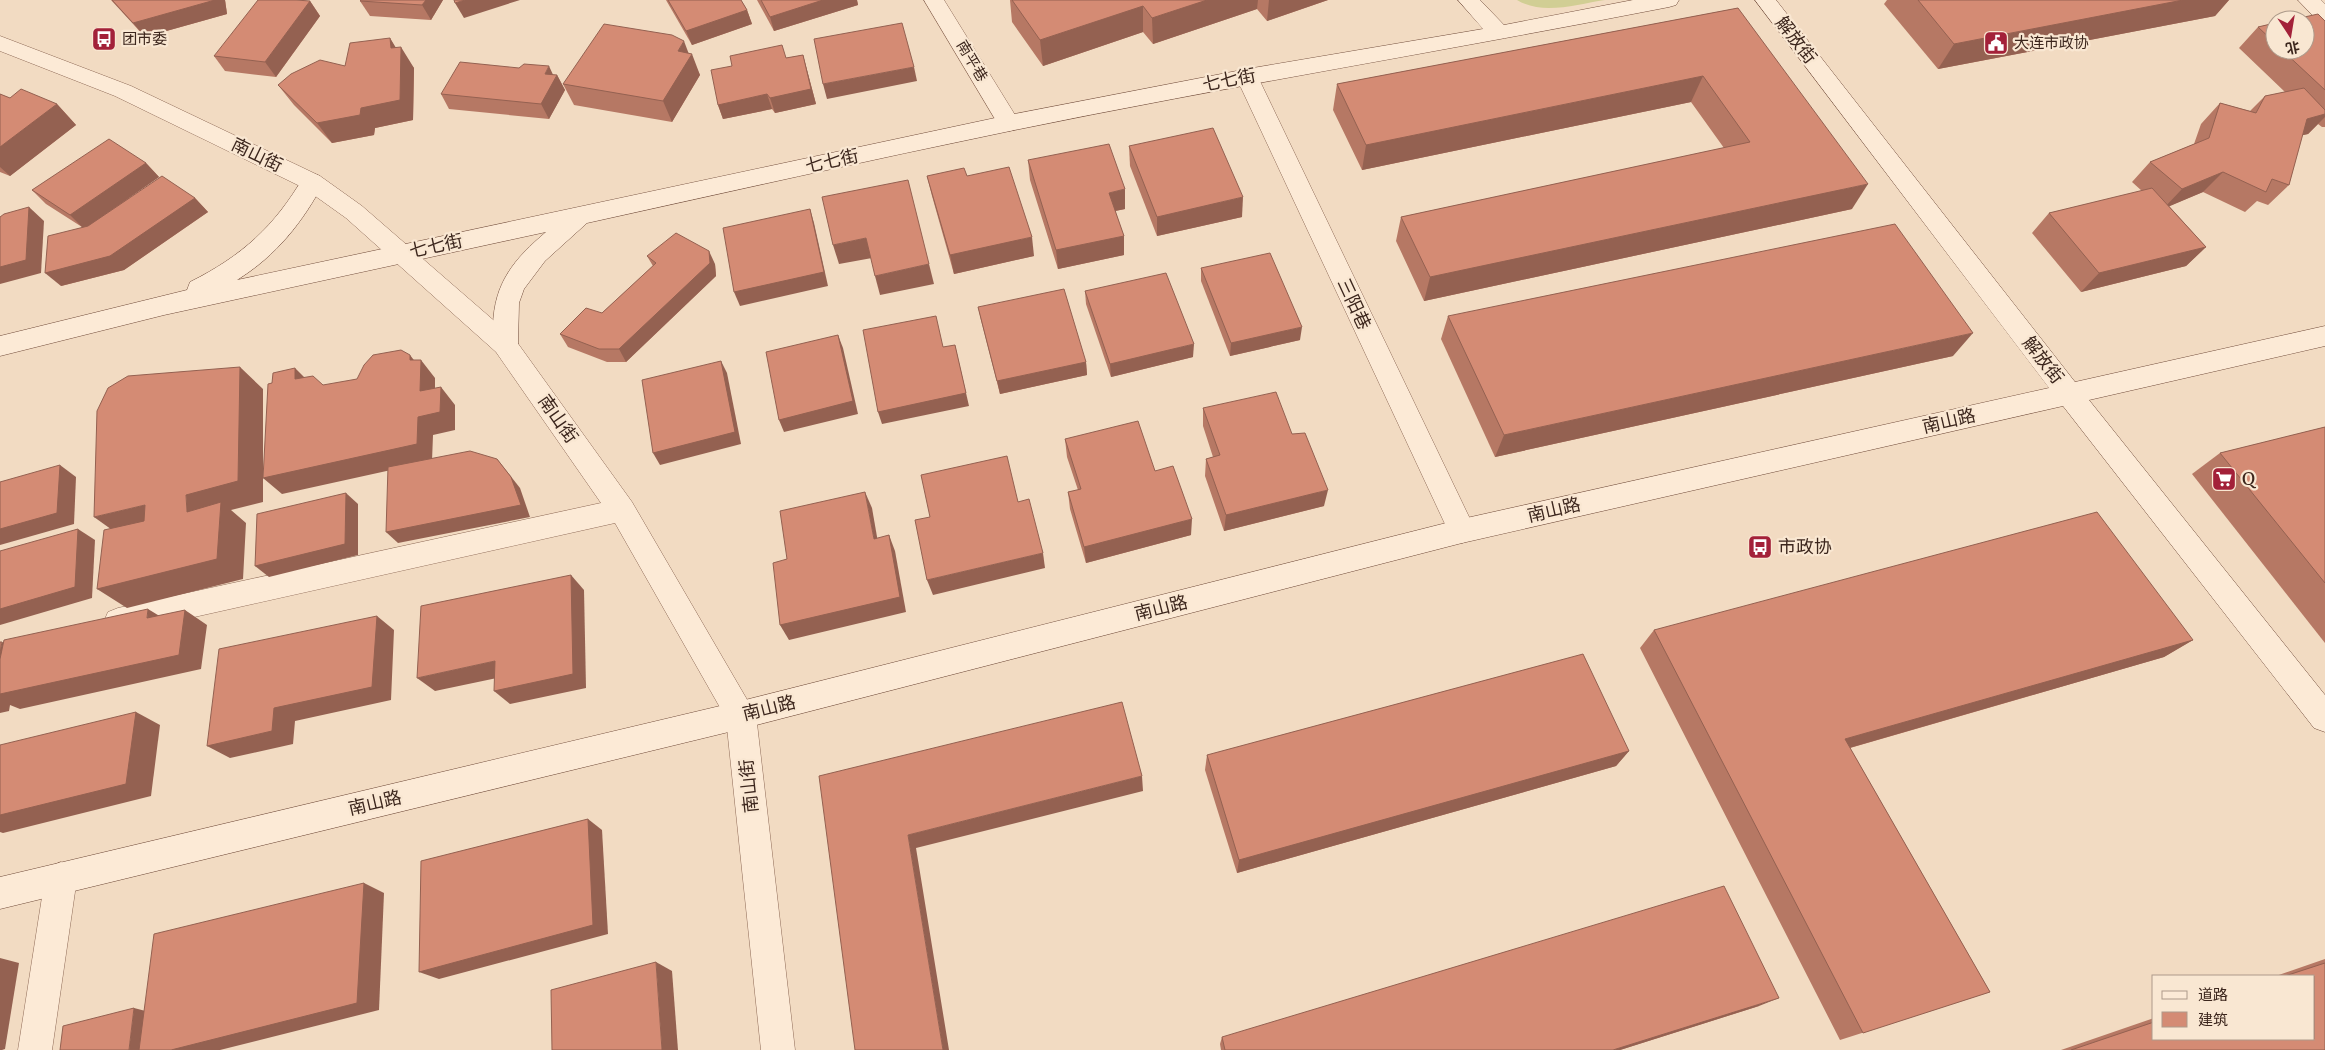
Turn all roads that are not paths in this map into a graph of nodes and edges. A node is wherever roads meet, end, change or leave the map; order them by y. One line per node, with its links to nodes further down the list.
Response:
1 (934, 0): 10 (main road, 南平巷)
2 (1468, 0): 7 (main road)
3 (1669, 0): 7 (main road, 七七街)
4 (1765, 0): 18 (main road, 解放街)
5 (2308, 0): 6 (main road)
6 (2325, 16)
7 (1499, 33): 9 (main road, 七七街)
8 (0, 43): 11 (main road, 南山街)
9 (1247, 76): 10 (main road, 七七街); 20 (main road, 三阳巷)
10 (1009, 123): 12 (main road, 七七街)
11 (312, 182): 13 (main road, 南山街); 14 (main road)
12 (584, 214): 13 (main road, 七七街); 16 (main road)
13 (403, 254): 14 (main road, 七七街); 16 (main road, 南山街)
14 (164, 305): 17 (main road, 七七街)
15 (2325, 336): 18 (main road, 南山路)
16 (505, 345): 19 (main road, 南山街)
17 (0, 346)
18 (2069, 394): 20 (main road, 南山路); 23 (main road, 解放街)
19 (622, 510): 21 (main road); 22 (main road, 南山街)
20 (1462, 531): 22 (main road, 南山路)
21 (97, 626)
22 (741, 715): 24 (main road, 南山路); 27 (main road, 南山街)
23 (2325, 718)
24 (61, 878): 25 (main road, 南山路); 26 (main road)
25 (0, 893)
26 (35, 1050)
27 (778, 1050)

